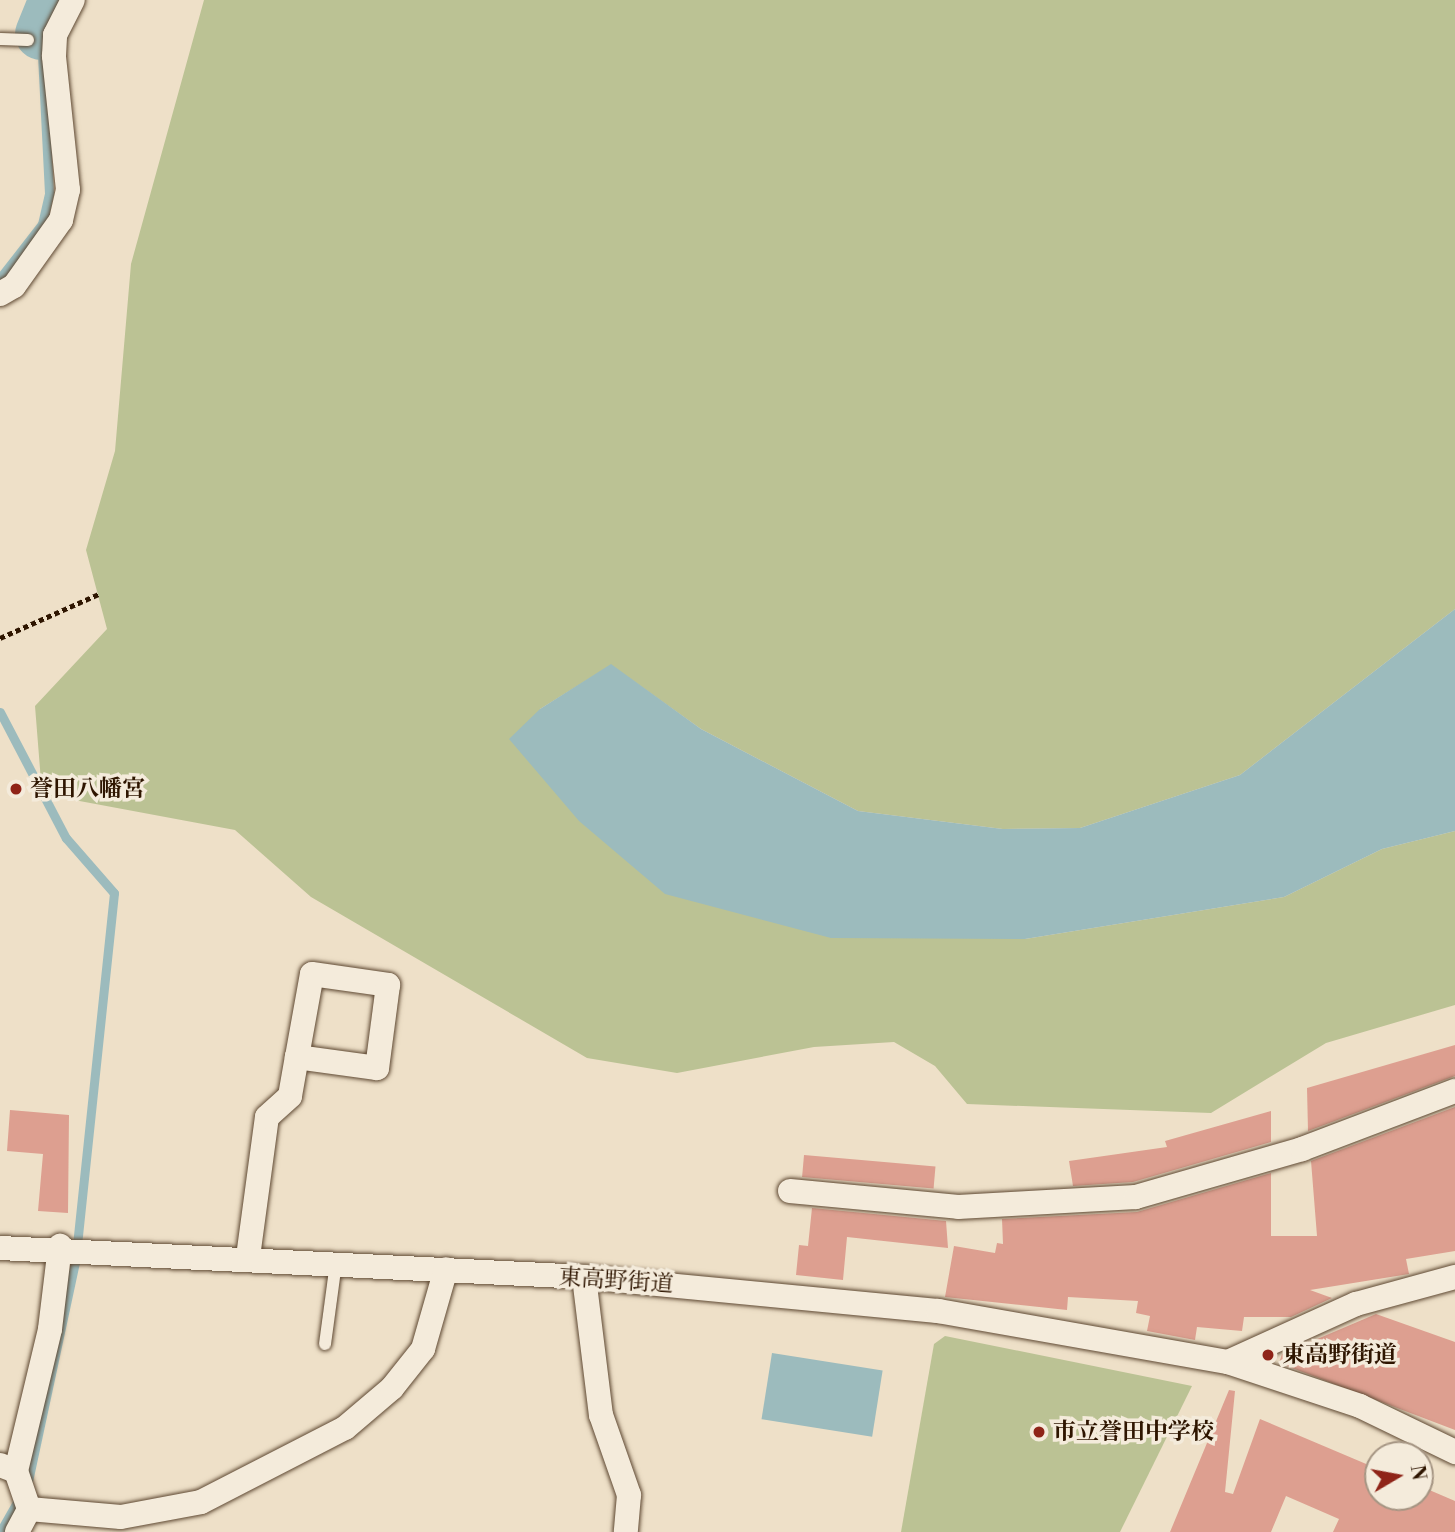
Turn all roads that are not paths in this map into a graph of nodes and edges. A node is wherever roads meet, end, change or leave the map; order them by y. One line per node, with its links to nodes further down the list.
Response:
1 (73, 0): 4 (street)
2 (0, 39): 3 (lane)
3 (28, 40)
4 (0, 294)
5 (297, 1057): 5 (street); 10 (street)
6 (1455, 1091): 7 (street)
7 (790, 1191)
8 (70, 1247): 9 (street, 東高野街道); 10 (street, 東高野街道); 18 (street)
9 (0, 1248)
10 (248, 1257): 11 (street, 東高野街道)
11 (336, 1262): 12 (street, 東高野街道); 15 (lane)
12 (446, 1269): 14 (street, 東高野街道); 19 (street)
13 (1455, 1277): 16 (street)
14 (584, 1278): 16 (street, 東高野街道); 21 (street)
15 (325, 1344)
16 (1228, 1362): 17 (street, 東高野街道)
17 (1455, 1452)
18 (8, 1468): 19 (street)
19 (29, 1509): 20 (street)
20 (16, 1532)
21 (626, 1532)

